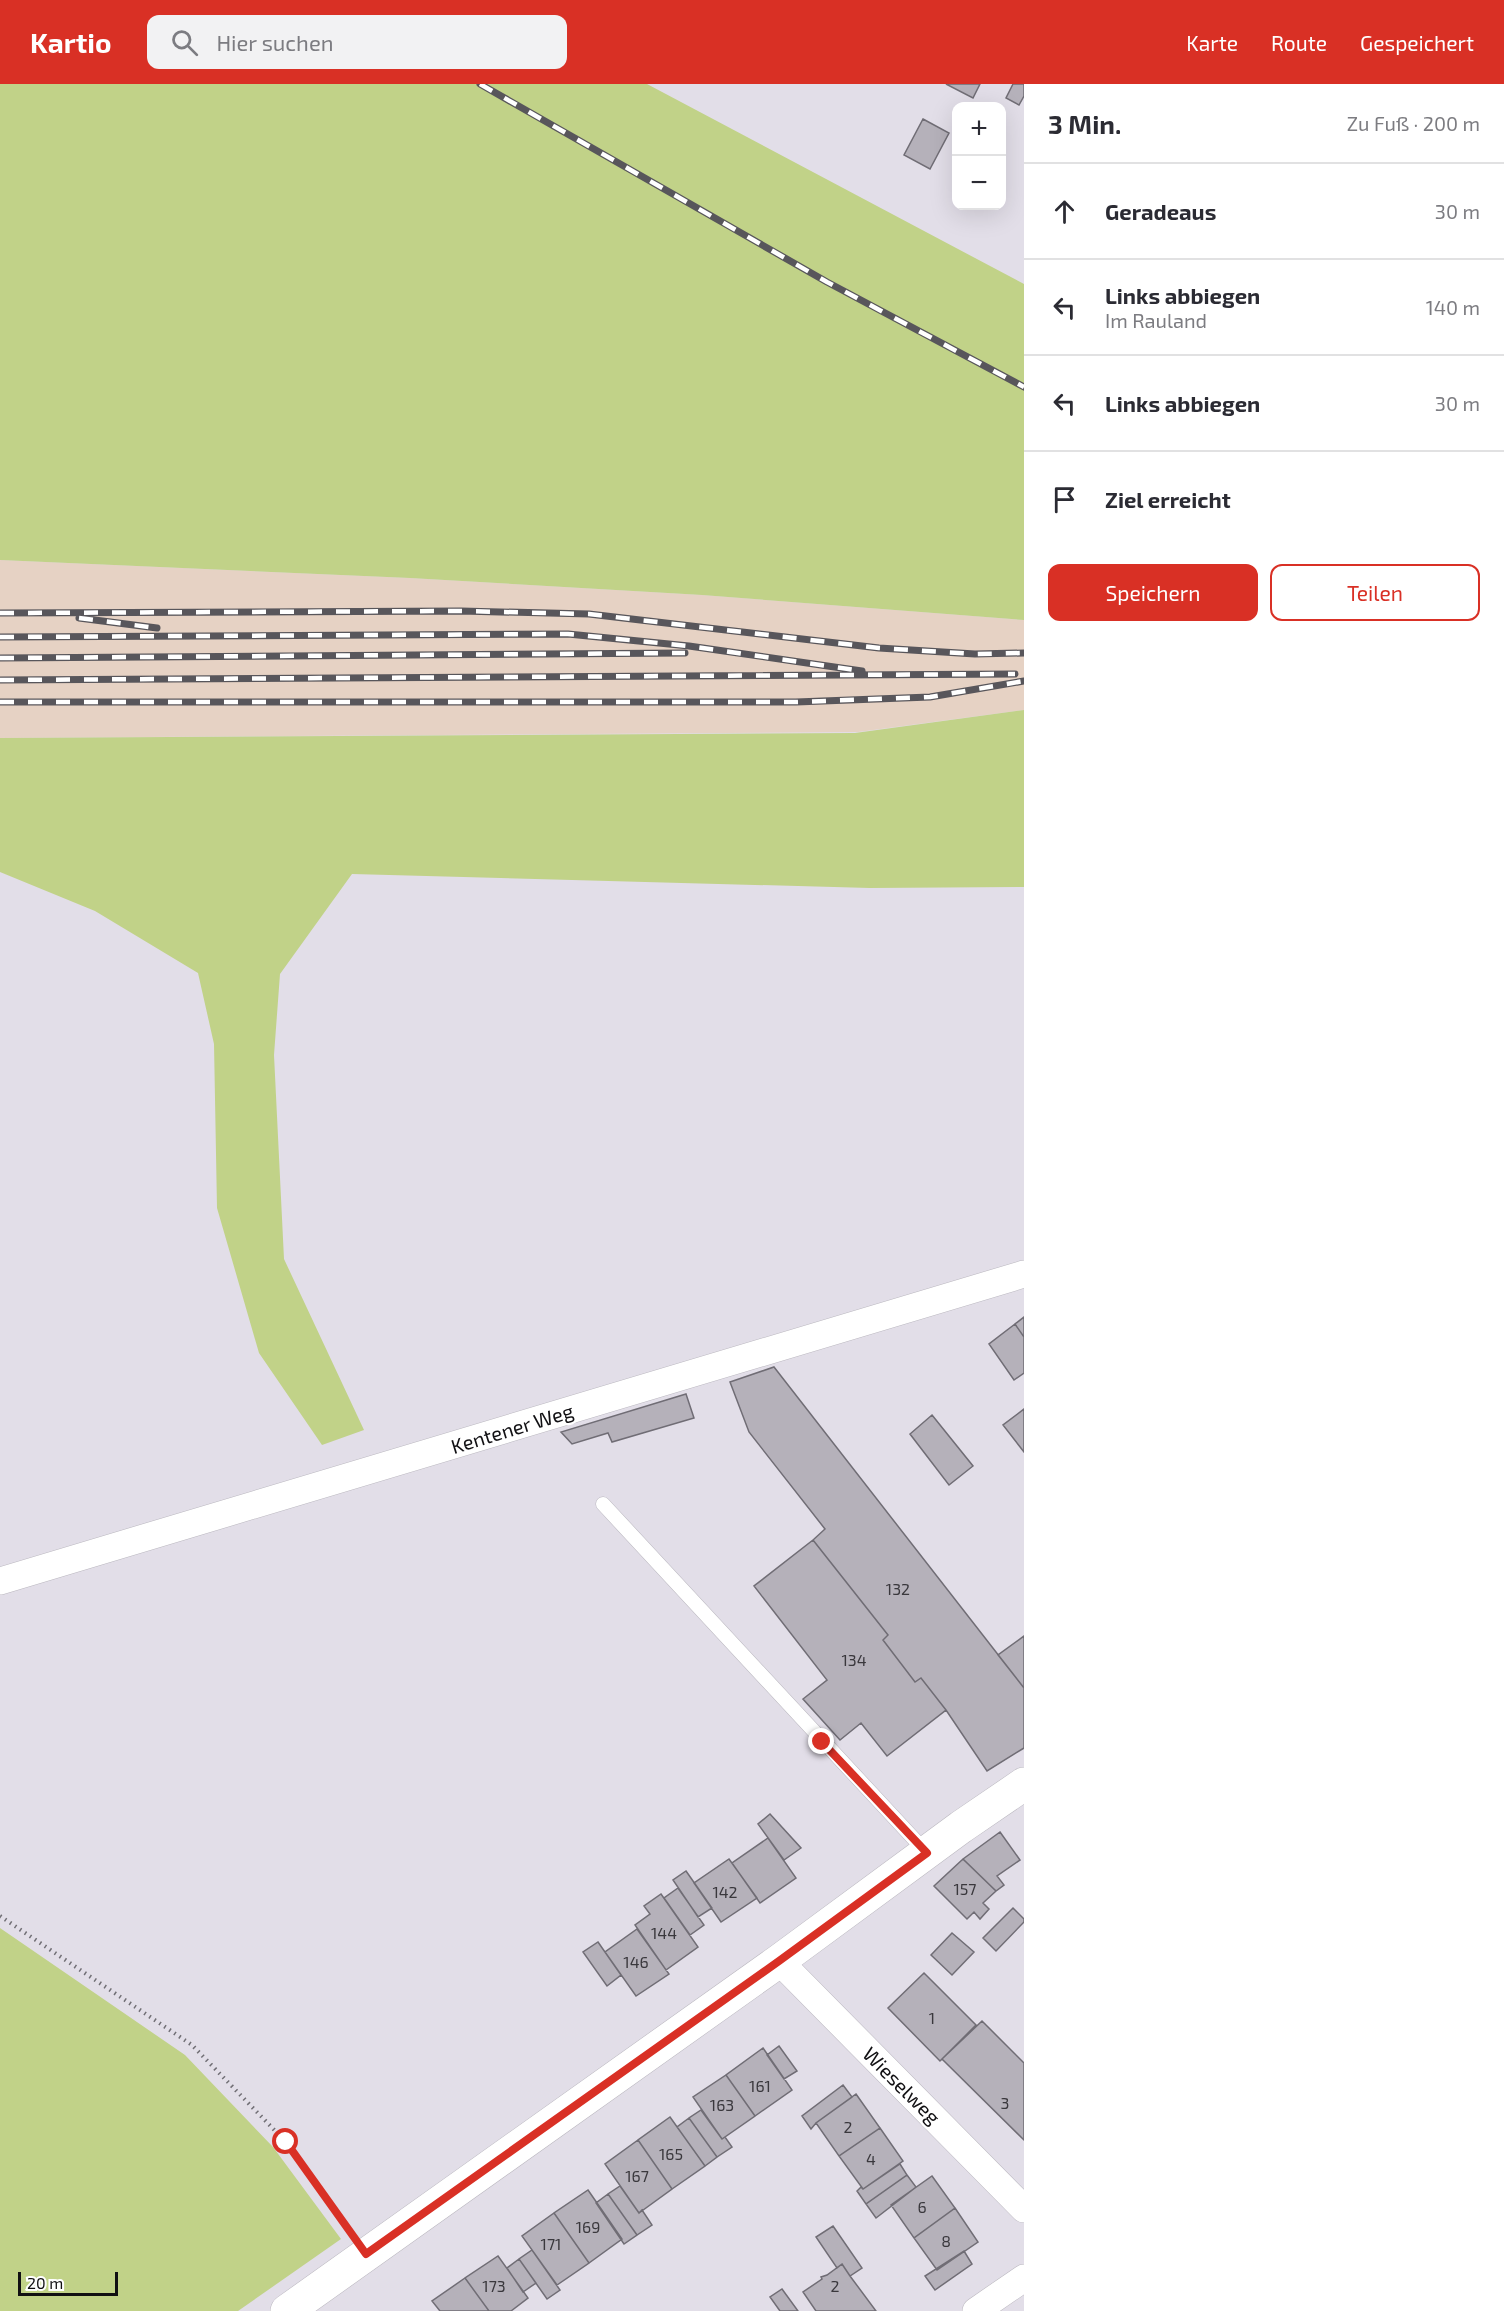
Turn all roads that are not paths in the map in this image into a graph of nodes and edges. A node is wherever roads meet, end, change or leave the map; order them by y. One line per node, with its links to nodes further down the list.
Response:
1 (1024, 1274): 3 (street, Kentener Weg)
2 (603, 1504): 5 (lane)
3 (0, 1581)
4 (1024, 1784): 5 (street)
5 (927, 1853): 6 (street)
6 (779, 1961): 7 (street, Wieselweg); 9 (street)
7 (1024, 2209)
8 (1024, 2278): 10 (street)
9 (287, 2311)
10 (976, 2311)

